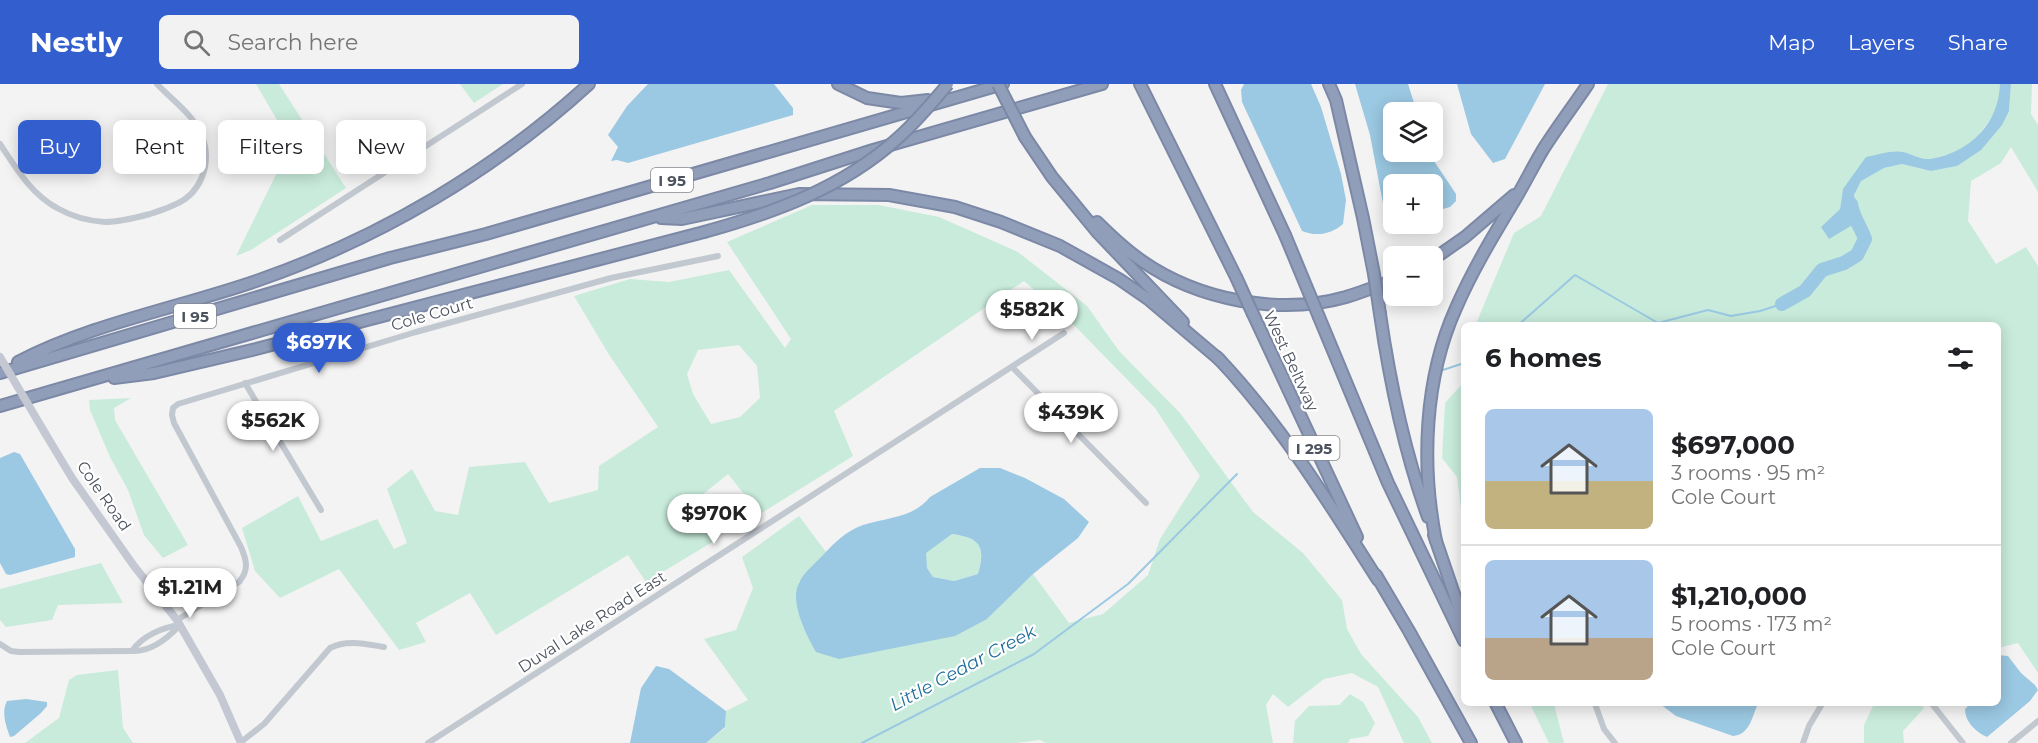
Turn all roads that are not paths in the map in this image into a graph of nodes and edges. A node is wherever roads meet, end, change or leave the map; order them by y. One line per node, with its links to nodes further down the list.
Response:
1 (157, 84): 14 (street)
2 (522, 84): 18 (street)
3 (590, 84): 26 (highway)
4 (838, 84): 13 (highway)
5 (948, 84): 27 (highway, bridge)
6 (998, 84): 15 (highway, bridge)
7 (1003, 84): 13 (highway, I 95)
8 (1102, 84): 17 (highway, I 95)
9 (1140, 84): 33 (highway, West Beltway / I 295, bridge)
10 (1215, 84): 36 (highway, bridge)
11 (1329, 84): 32 (highway, bridge)
12 (1588, 84): 16 (highway)
13 (953, 98): 26 (highway, I 95)
14 (0, 144)
15 (1052, 177): 21 (highway); 24 (highway)
16 (1522, 188): 19 (highway); 32 (highway)
17 (651, 217): 24 (highway); 27 (highway, I 95)
18 (280, 240)
19 (1443, 252)
20 (717, 256): 28 (street, Cole Court)
21 (1383, 284)
22 (1064, 333): 25 (street, Duval Lake Road East)
23 (0, 357): 35 (street, Cole Road, bridge)
24 (1220, 360): 33 (highway)
25 (1013, 368): 30 (street); 48 (street, Duval Lake Road East)
26 (0, 372)
27 (78, 383): 29 (highway, I 95)
28 (245, 383): 31 (street); 35 (street, Cole Court)
29 (0, 406)
30 (1146, 503)
31 (321, 510)
32 (1436, 541): 34 (highway)
33 (1378, 580): 49 (highway, West Beltway / I 295)
34 (1461, 614)
35 (179, 623): 37 (street); 39 (street); 47 (street, Cole Road)
36 (1461, 635)
37 (147, 638): 39 (street); 41 (street)
38 (0, 644): 41 (street)
39 (152, 646): 41 (street)
40 (384, 647): 47 (street)
41 (132, 651)
42 (1499, 706): 50 (highway)
43 (1595, 706): 51 (street)
44 (1821, 706): 52 (street)
45 (1934, 706): 53 (street)
46 (2038, 721): 54 (street)
47 (241, 743)
48 (428, 743)
49 (1471, 743)
50 (1517, 743)
51 (1614, 743)
52 (1803, 743)
53 (1963, 743)
54 (2011, 743)

